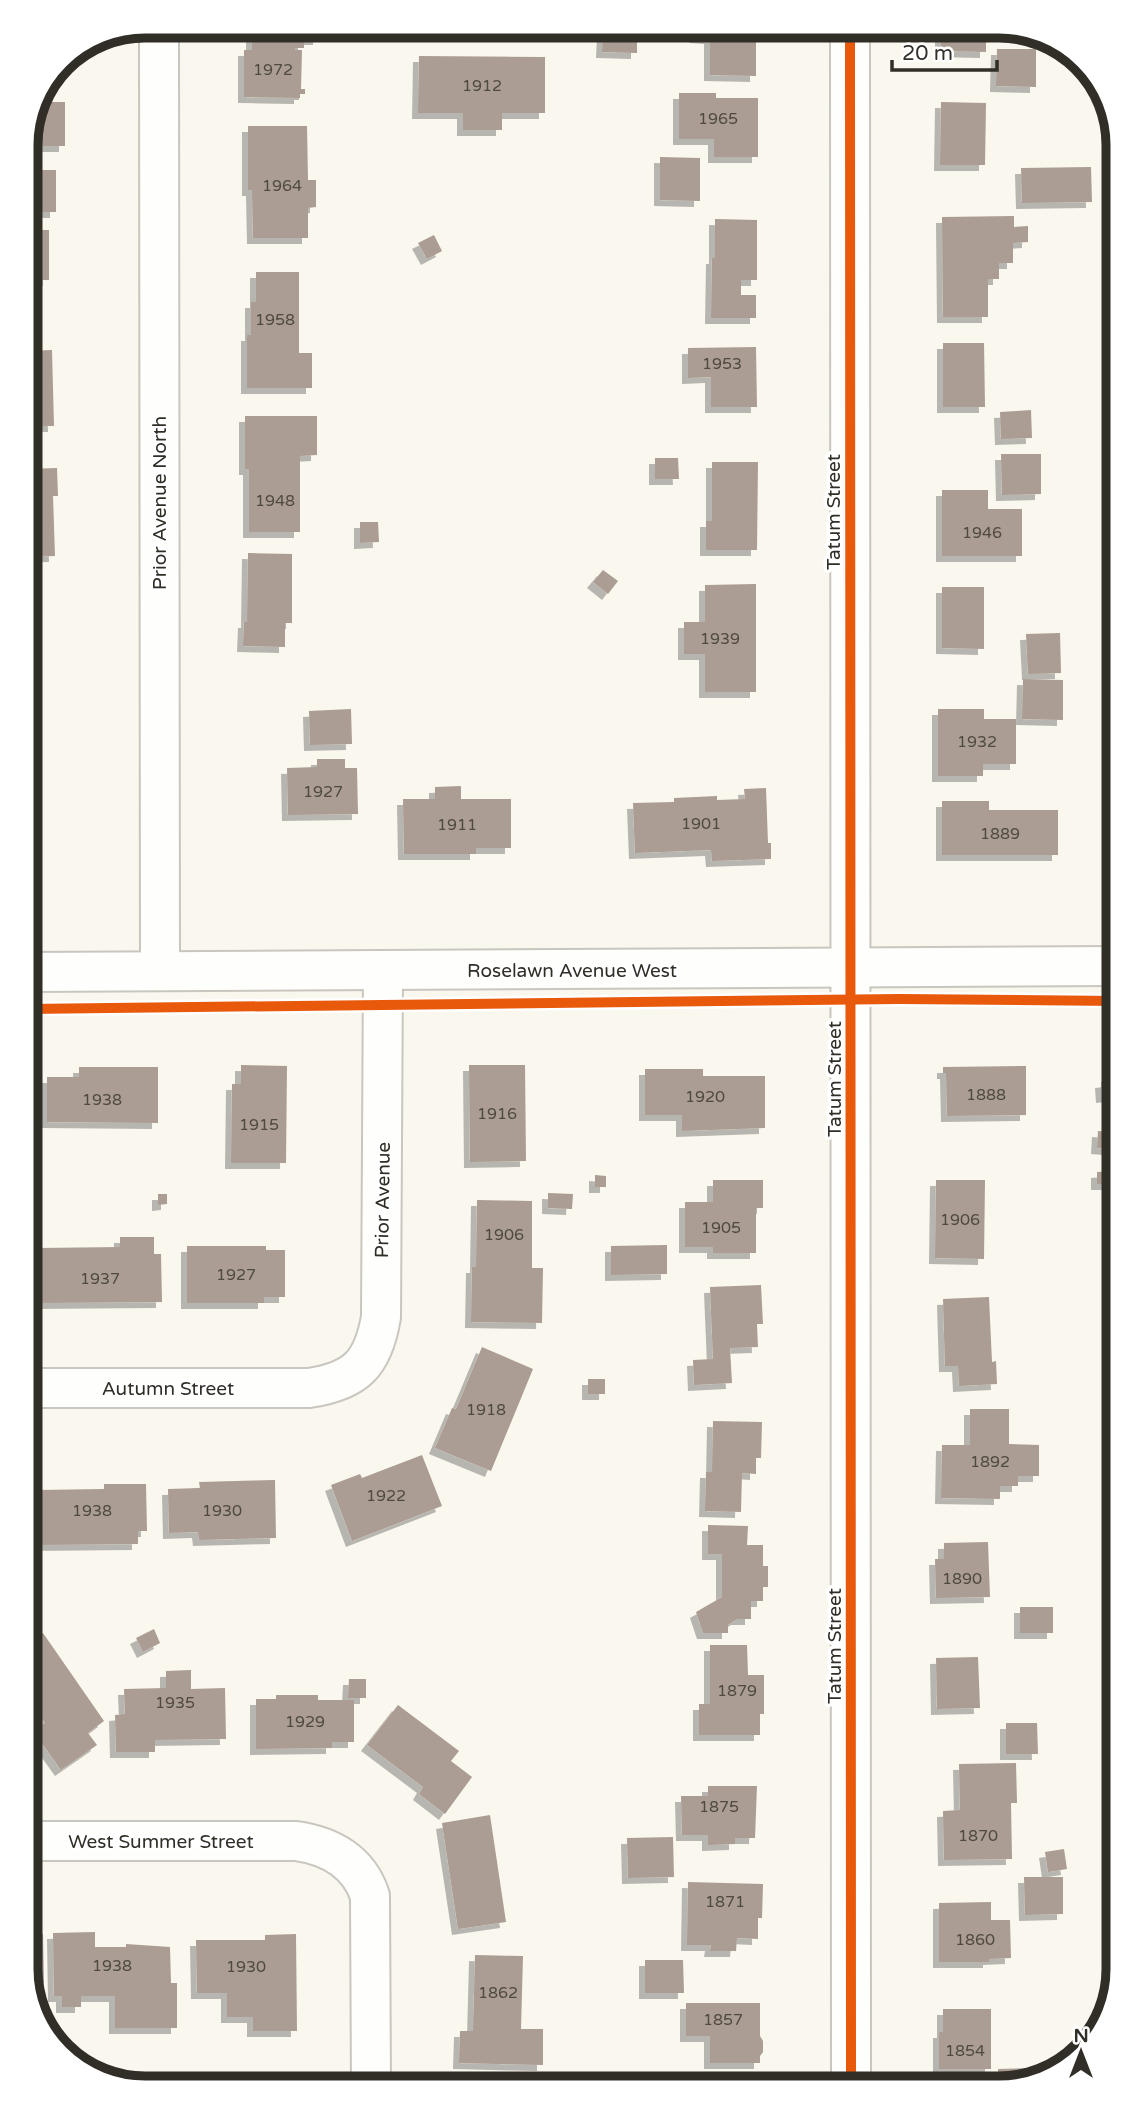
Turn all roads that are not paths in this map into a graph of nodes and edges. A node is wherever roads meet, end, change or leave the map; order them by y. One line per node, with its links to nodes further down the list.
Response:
1 (159, 38): 5 (street, Prior Avenue North)
2 (850, 39): 4 (street, Tatum Street)
3 (1106, 966): 4 (street, Roselawn Avenue West)
4 (852, 968): 6 (street, Roselawn Avenue West); 12 (street, Tatum Street)
5 (160, 971): 6 (street, Roselawn Avenue West); 7 (street, Roselawn Avenue West)
6 (383, 971): 9 (street, Prior Avenue)
7 (39, 972)
8 (38, 1388): 9 (street, Autumn Street)
9 (309, 1388)
10 (38, 1841): 11 (street, West Summer Street)
11 (371, 2076)
12 (851, 2076)

